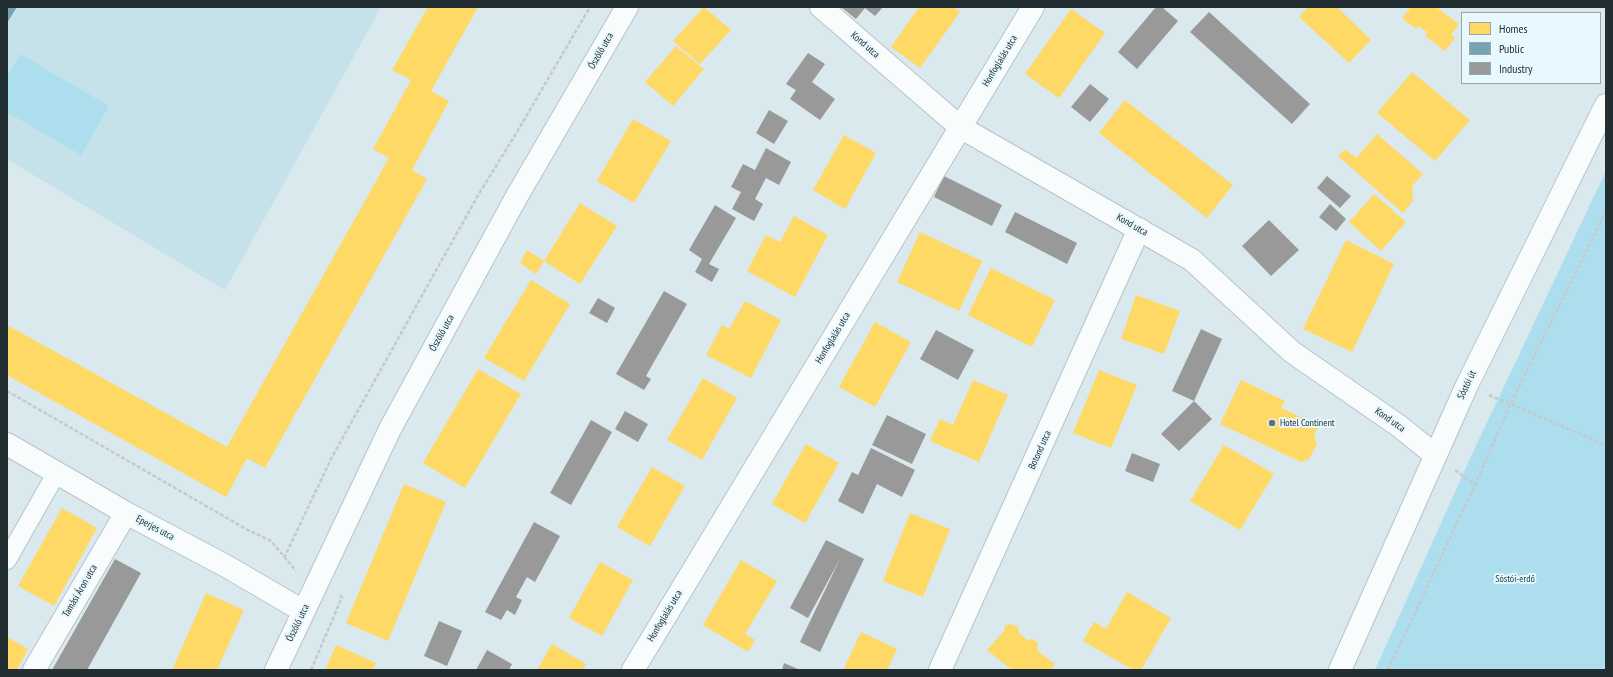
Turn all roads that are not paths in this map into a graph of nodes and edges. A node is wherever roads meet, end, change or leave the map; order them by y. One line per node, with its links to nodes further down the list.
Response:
1 (627, 7): 12 (street, Ószőlő utca)
2 (822, 7): 5 (street, Kond utca)
3 (1033, 7): 5 (street, Honfoglalás utca)
4 (1606, 105): 8 (street, Sóstói út)
5 (960, 127): 6 (street, Kond utca); 15 (street, Honfoglalás utca)
6 (1139, 229): 8 (street, Kond utca); 16 (street, Botond utca)
7 (7, 444): 9 (street, Eperjes utca)
8 (1435, 455): 17 (street, Sóstói út)
9 (58, 472): 10 (street, Eperjes utca); 11 (street)
10 (126, 513): 12 (street, Eperjes utca); 13 (street, Tamási Áron utca)
11 (7, 560)
12 (304, 611): 14 (street, Ószőlő utca)
13 (34, 670)
14 (276, 670)
15 (633, 670)
16 (940, 670)
17 (1340, 670)

